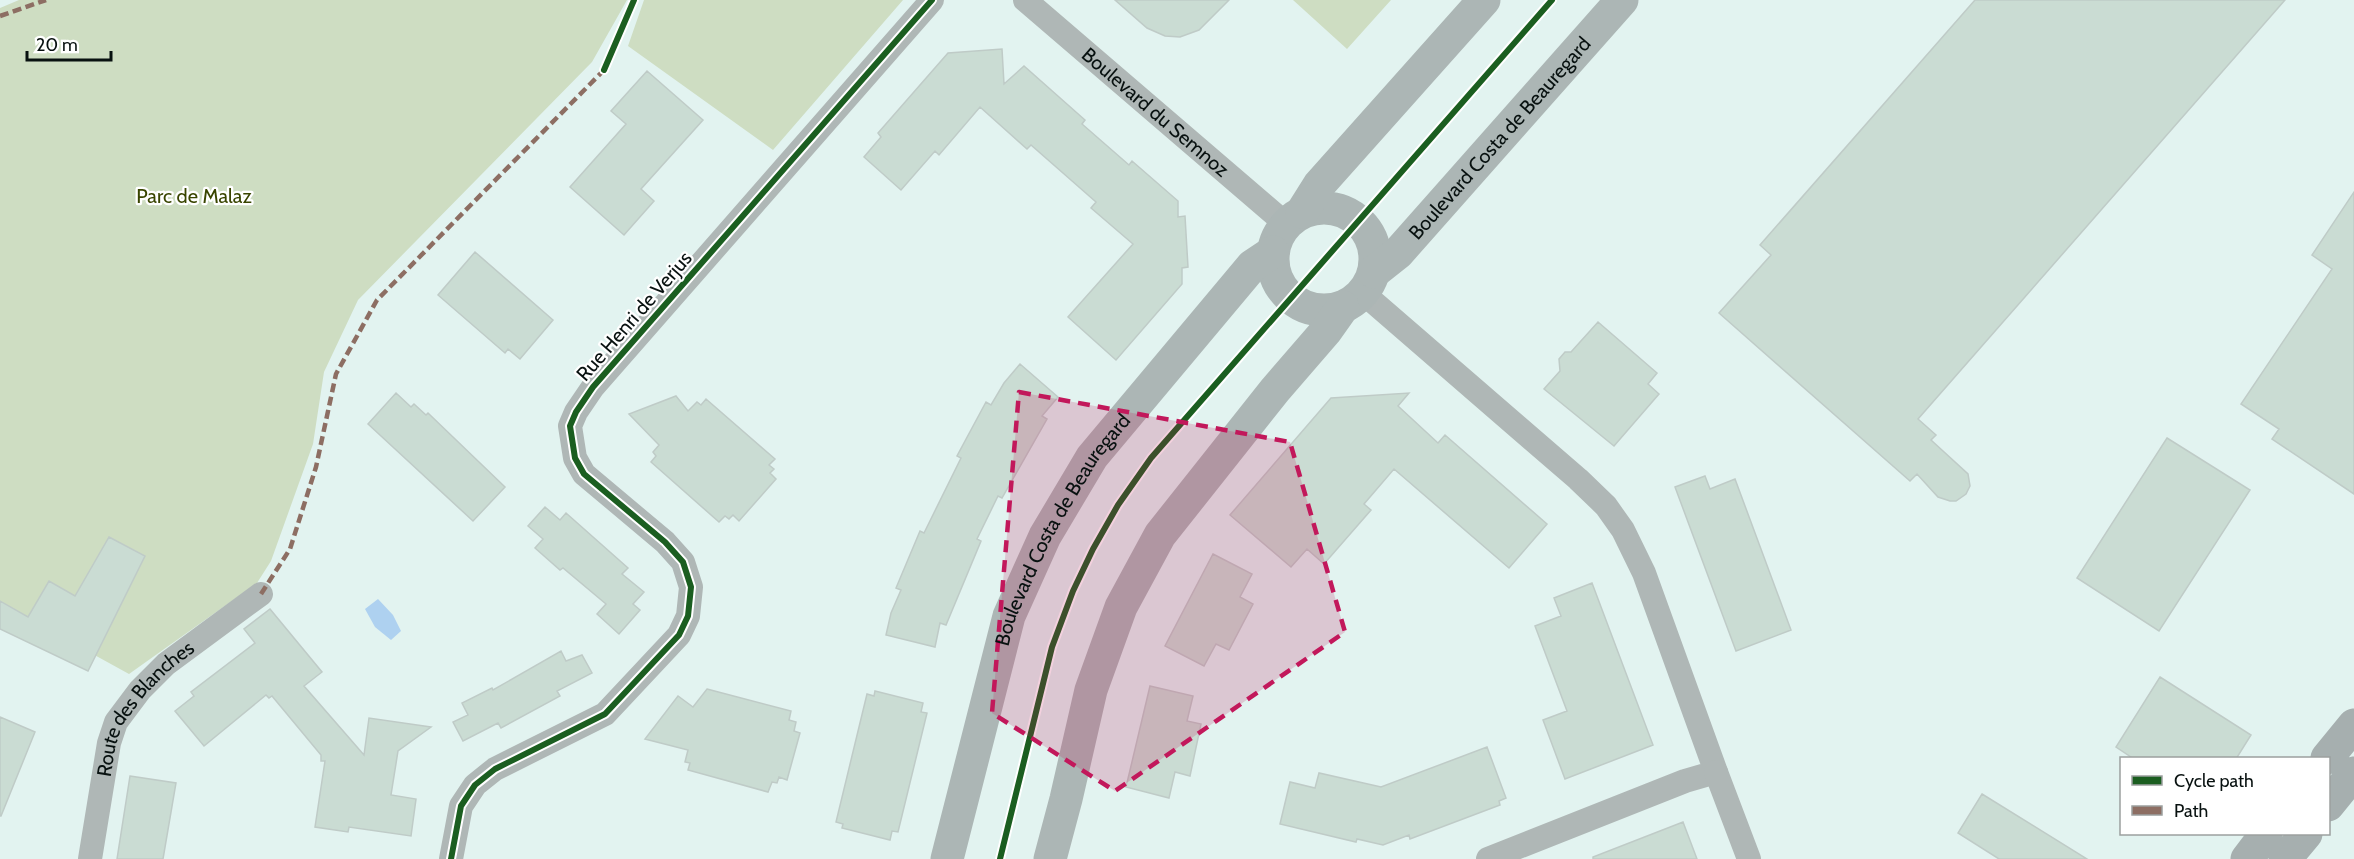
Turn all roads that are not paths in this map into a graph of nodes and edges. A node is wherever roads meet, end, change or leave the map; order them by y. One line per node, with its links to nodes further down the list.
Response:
1 (932, 0): 16 (street, Rue Henri de Verjus)
2 (1025, 0): 5 (street, Boulevard du Semnoz)
3 (1484, 0): 5 (street, Boulevard Costa de Beauregard)
4 (1622, 0): 6 (street, Boulevard Costa de Beauregard)
5 (1287, 230): 6 (street); 6 (street, Boulevard Costa de Beauregard); 17 (street, Boulevard Costa de Beauregard)
6 (1360, 291): 10 (street); 18 (street, Boulevard Costa de Beauregard)
7 (261, 594): 15 (street, Route des Blanches)
8 (2354, 725): 9 (main road)
9 (2329, 757)
10 (1716, 772): 19 (street); 20 (street)
11 (2354, 773): 12 (main road)
12 (2330, 803)
13 (2265, 835): 21 (main road)
14 (2305, 835): 22 (main road)
15 (90, 859)
16 (451, 859)
17 (947, 859)
18 (1050, 859)
19 (1488, 859)
20 (1749, 859)
21 (2247, 859)
22 (2285, 859)

